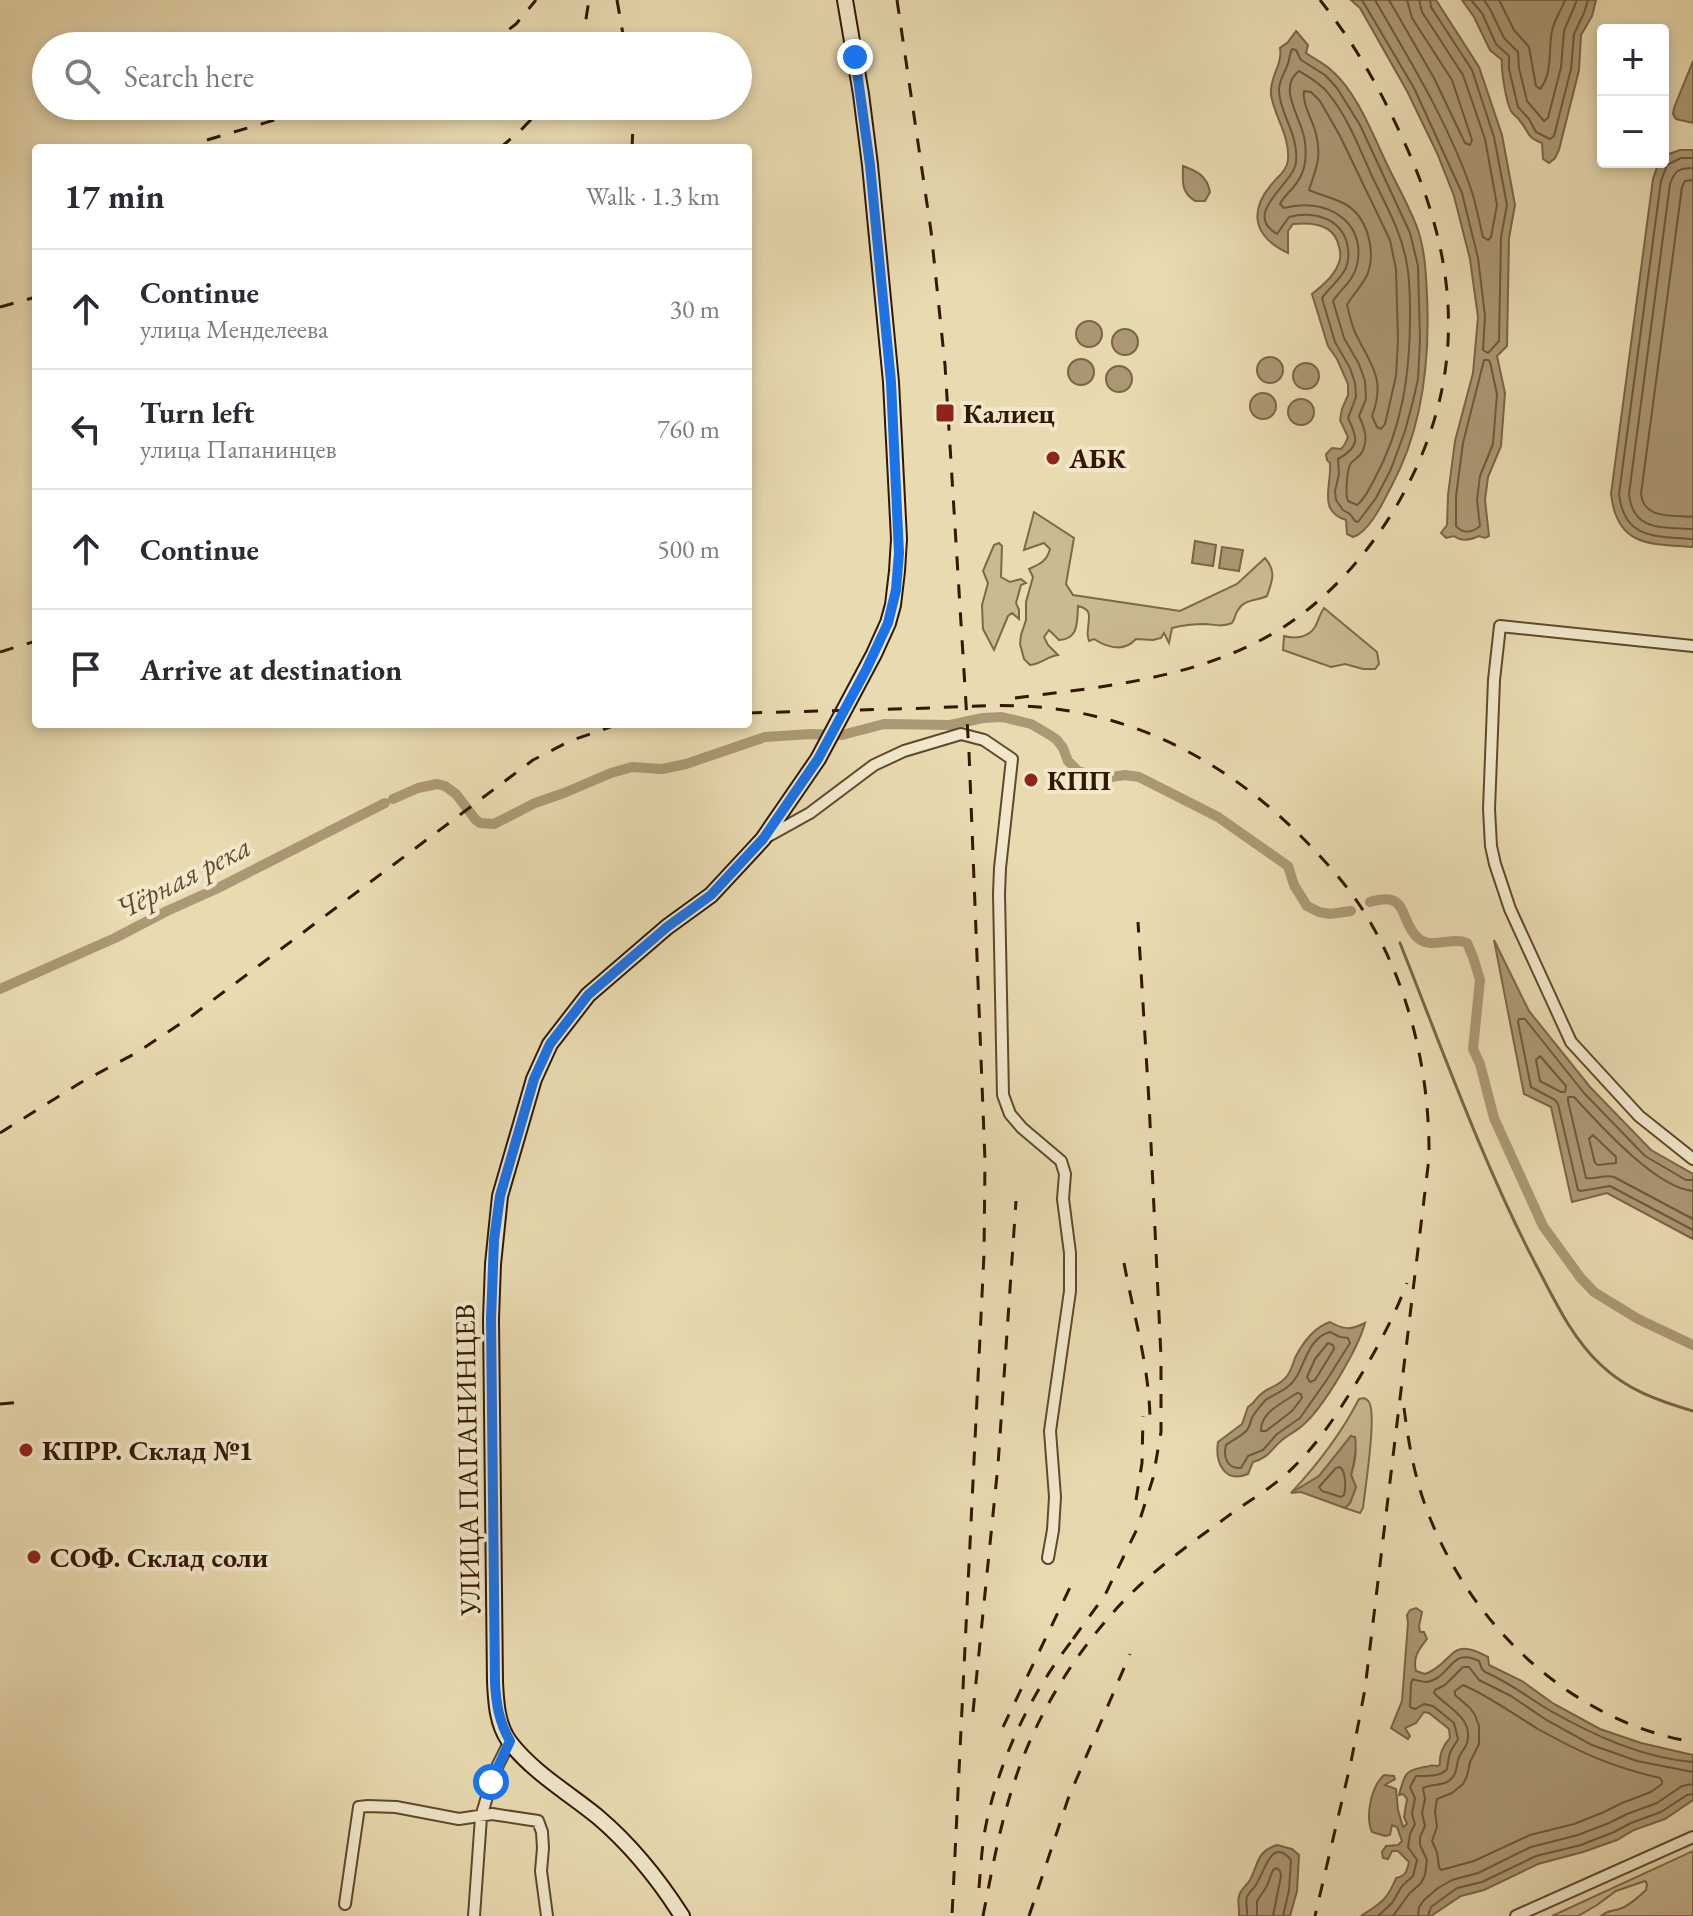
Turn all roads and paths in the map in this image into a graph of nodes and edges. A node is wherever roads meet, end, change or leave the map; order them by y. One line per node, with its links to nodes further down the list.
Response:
1 (845, 0): 3 (main road, УЛИЦА ПАПАНИНЦЕВ)
2 (1693, 646): 4 (street)
3 (763, 839): 5 (street); 6 (main road, УЛИЦА ПАПАНИНЦЕВ)
4 (1693, 1159)
5 (1048, 1558)
6 (510, 1741): 7 (street); 12 (main road, УЛИЦА ПАПАНИНЦЕВ)
7 (481, 1817): 9 (street); 10 (street); 11 (street)
8 (1693, 1837): 13 (street)
9 (345, 1904)
10 (474, 1916)
11 (547, 1916)
12 (682, 1916)
13 (1516, 1916)

